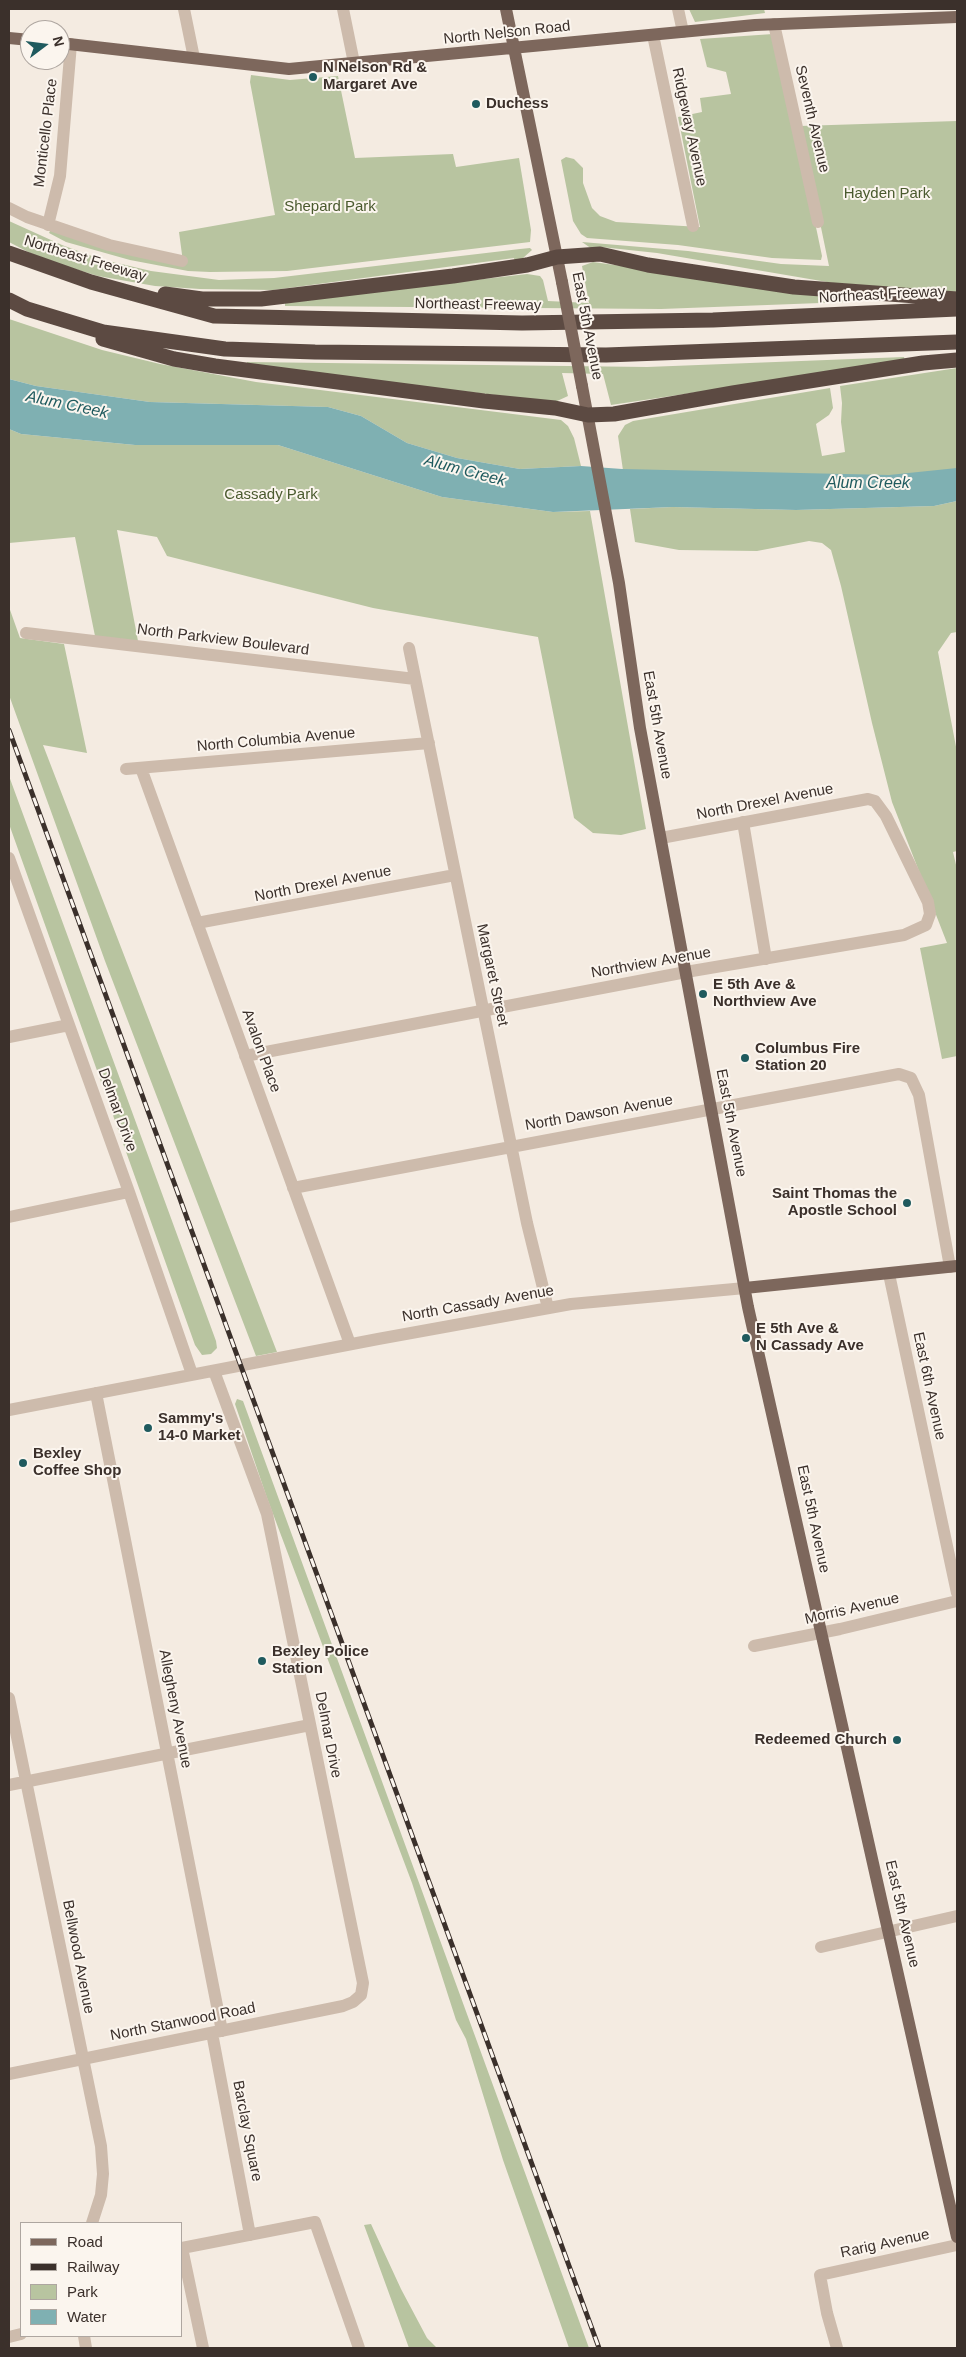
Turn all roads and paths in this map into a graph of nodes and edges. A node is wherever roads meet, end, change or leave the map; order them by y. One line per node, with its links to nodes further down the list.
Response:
1 (184, 9): 11 (street)
2 (343, 9): 12 (street)
3 (506, 9): 10 (main road, East 5th Avenue)
4 (678, 9): 7 (street)
5 (957, 17): 6 (main road, North Nelson Road)
6 (774, 24): 7 (main road, North Nelson Road); 15 (street, Seventh Avenue)
7 (683, 32): 8 (main road, North Nelson Road)
8 (653, 36): 10 (main road, North Nelson Road); 17 (street, Ridgeway Avenue)
9 (70, 45): 11 (main road, North Nelson Road)
10 (516, 49): 12 (main road, North Nelson Road); 19 (main road, East 5th Avenue)
11 (194, 58): 12 (main road, North Nelson Road)
12 (354, 63)
13 (64, 70): 16 (street, Monticello Place)
14 (9, 208): 16 (street)
15 (818, 222)
16 (48, 224): 20 (street)
17 (693, 226)
18 (9, 253): 21 (highway, Northeast Freeway)
19 (557, 257): 21 (highway); 22 (highway); 28 (main road, East 5th Avenue, bridge)
20 (182, 261)
21 (116, 288): 24 (highway, Northeast Freeway)
22 (957, 299)
23 (9, 300): 25 (highway)
24 (957, 309)
25 (42, 314): 26 (highway); 28 (highway)
26 (957, 342)
27 (957, 360): 28 (highway)
28 (588, 415): 37 (main road, East 5th Avenue)
29 (26, 632): 31 (street, North Parkview Boulevard)
30 (409, 648): 31 (street, Margaret Street)
31 (416, 679): 32 (street, Margaret Street)
32 (429, 743): 33 (street, North Columbia Avenue); 39 (street, Margaret Street)
33 (141, 768): 34 (street, North Columbia Avenue); 40 (street, Avalon Place)
34 (126, 769)
35 (875, 801): 36 (street, North Drexel Avenue); 41 (street, Northview Avenue)
36 (743, 822): 37 (street, North Drexel Avenue); 41 (street)
37 (661, 838): 42 (main road, East 5th Avenue)
38 (10, 866): 44 (street, Delmar Drive)
39 (455, 875): 40 (street, North Drexel Avenue); 43 (street, Margaret Street)
40 (197, 924): 46 (street, Avalon Place)
41 (766, 959): 42 (street, Northview Avenue)
42 (686, 972): 43 (street, Northview Avenue); 47 (main road, East 5th Avenue)
43 (483, 1010): 46 (street, Northview Avenue); 48 (street, Margaret Street)
44 (69, 1025): 45 (street); 50 (street, Delmar Drive)
45 (9, 1037)
46 (245, 1056): 49 (street, Avalon Place)
47 (712, 1109): 48 (street, North Dawson Avenue); 52 (street, North Dawson Avenue); 54 (main road, East 5th Avenue)
48 (511, 1146): 49 (street, North Dawson Avenue); 55 (street, Margaret Street)
49 (294, 1188): 56 (street, Avalon Place)
50 (129, 1192): 51 (street); 58 (street, Delmar Drive)
51 (9, 1217)
52 (953, 1267): 53 (main road, North Cassady Avenue)
53 (889, 1274): 54 (main road, North Cassady Avenue); 61 (street, East 6th Avenue)
54 (745, 1288): 55 (street, North Cassady Avenue); 63 (main road, East 5th Avenue)
55 (548, 1308): 56 (street, North Cassady Avenue)
56 (350, 1344): 57 (street, North Cassady Avenue)
57 (214, 1371): 58 (street, North Cassady Avenue); 66 (street, Delmar Drive)
58 (192, 1374): 59 (street, North Cassady Avenue)
59 (96, 1393): 60 (street, North Cassady Avenue); 67 (street, Allegheny Avenue)
60 (9, 1410)
61 (957, 1593)
62 (957, 1602): 63 (street, Morris Avenue)
63 (822, 1633): 64 (street, Morris Avenue); 71 (main road, East 5th Avenue)
64 (754, 1646)
65 (9, 1698): 68 (street, Bellwood Avenue)
66 (310, 1725): 67 (street); 73 (street, Delmar Drive)
67 (167, 1753): 68 (street); 74 (street, Allegheny Avenue)
68 (26, 1781): 69 (street); 75 (street, Bellwood Avenue)
69 (9, 1784)
70 (957, 1916): 71 (street)
71 (889, 1932): 72 (street); 79 (main road, East 5th Avenue)
72 (821, 1947)
73 (361, 1995): 74 (street, North Stanwood Road)
74 (217, 2032): 75 (street, North Stanwood Road); 78 (street, Barclay Square)
75 (82, 2058): 76 (street, North Stanwood Road); 77 (street, Bellwood Avenue)
76 (9, 2074)
77 (92, 2222)
78 (250, 2235): 81 (street); 83 (street)
79 (957, 2237)
80 (957, 2245): 84 (street, Rarig Avenue)
81 (182, 2248): 82 (street)
82 (203, 2348)
83 (359, 2348)
84 (838, 2348)

